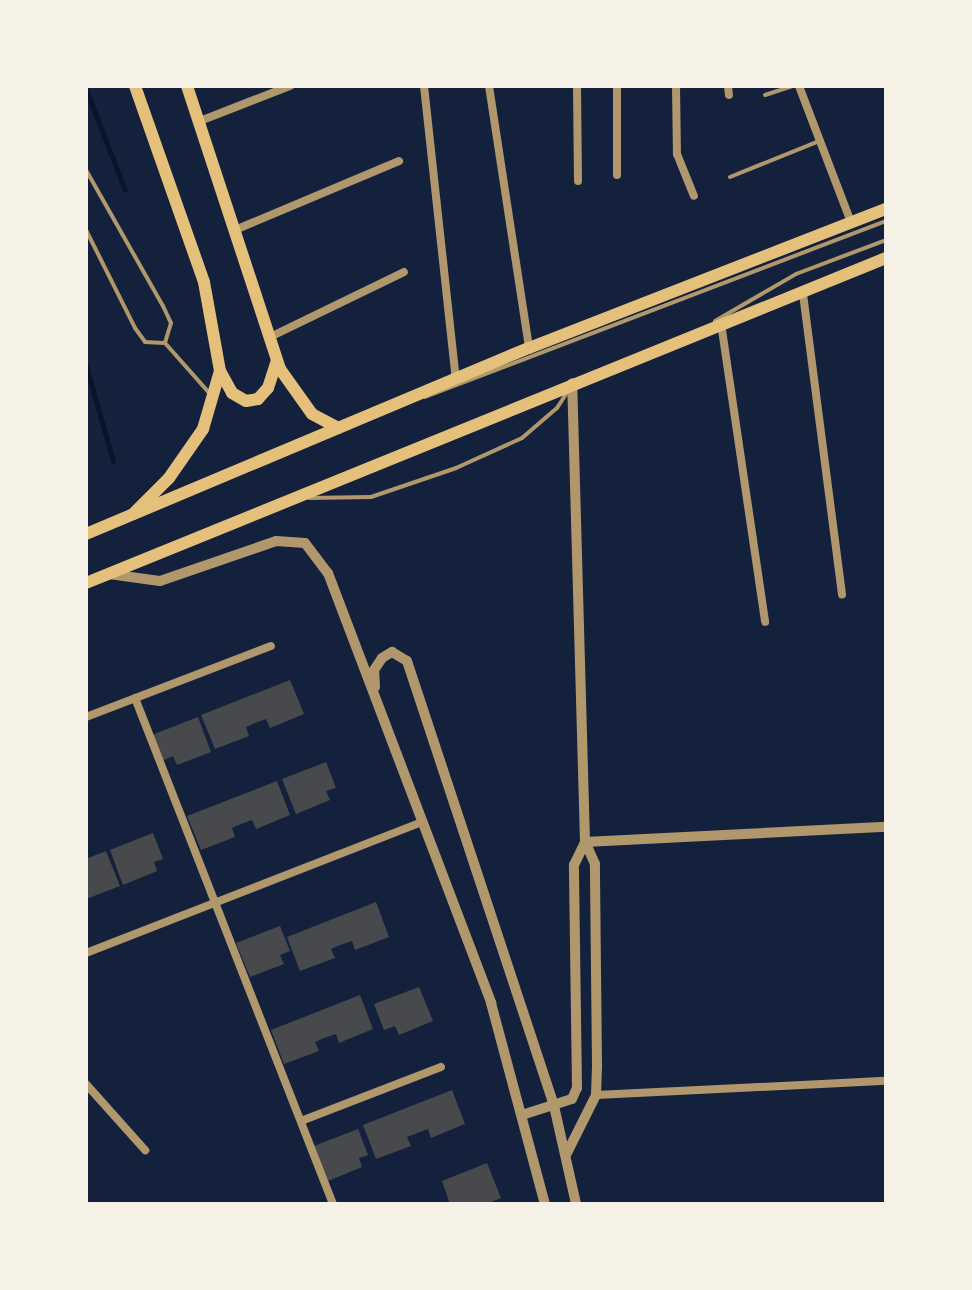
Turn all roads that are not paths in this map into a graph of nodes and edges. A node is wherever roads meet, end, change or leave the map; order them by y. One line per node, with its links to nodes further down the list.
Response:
1 (135, 86): 35 (main road)
2 (187, 86): 12 (main road)
3 (290, 86): 12 (street)
4 (424, 86): 36 (street)
5 (489, 86): 33 (street)
6 (577, 86): 18 (street)
7 (617, 86): 16 (street)
8 (676, 86): 19 (street)
9 (792, 86): 11 (lane)
10 (799, 86): 13 (street)
11 (765, 95)
12 (200, 121): 24 (main road)
13 (819, 141): 17 (lane); 22 (street)
14 (399, 161): 24 (street)
15 (86, 170): 32 (lane)
16 (617, 175)
17 (730, 177)
18 (578, 181)
19 (694, 196)
20 (886, 209): 22 (main road)
21 (886, 221): 39 (lane)
22 (851, 222): 33 (main road)
23 (86, 230): 32 (lane)
24 (235, 230): 31 (main road)
25 (886, 240): 30 (lane)
26 (886, 258): 28 (main road)
27 (404, 272): 31 (street)
28 (803, 294): 29 (main road); 46 (street)
29 (721, 323): 30 (main road); 47 (street)
30 (696, 333): 37 (main road)
31 (268, 339): 34 (main road)
32 (165, 343): 38 (lane)
33 (529, 348): 36 (main road)
34 (277, 361): 35 (main road); 40 (main road)
35 (220, 371): 38 (main road)
36 (456, 381): 39 (main road)
37 (572, 383): 41 (main road); 41 (lane); 54 (street)
38 (214, 400): 42 (main road)
39 (394, 405): 40 (main road)
40 (338, 428): 42 (main road)
41 (302, 498): 44 (main road)
42 (131, 516): 43 (main road)
43 (86, 534)
44 (109, 574): 45 (main road); 49 (street)
45 (86, 583)
46 (842, 594)
47 (765, 622)
48 (271, 646): 50 (street)
49 (375, 697): 52 (street); 61 (street)
50 (135, 698): 51 (street); 55 (street)
51 (86, 717)
52 (422, 822): 55 (street); 62 (street)
53 (886, 827): 54 (street)
54 (585, 842): 60 (street); 61 (street)
55 (216, 901): 56 (street); 63 (street)
56 (86, 953)
57 (441, 1067): 63 (street)
58 (886, 1081): 60 (street)
59 (86, 1084): 64 (street)
60 (596, 1095): 65 (street)
61 (554, 1106): 62 (street); 65 (street)
62 (525, 1114): 67 (street)
63 (301, 1121): 66 (street)
64 (145, 1150)
65 (567, 1153): 68 (street)
66 (333, 1204)
67 (545, 1204)
68 (576, 1204)

